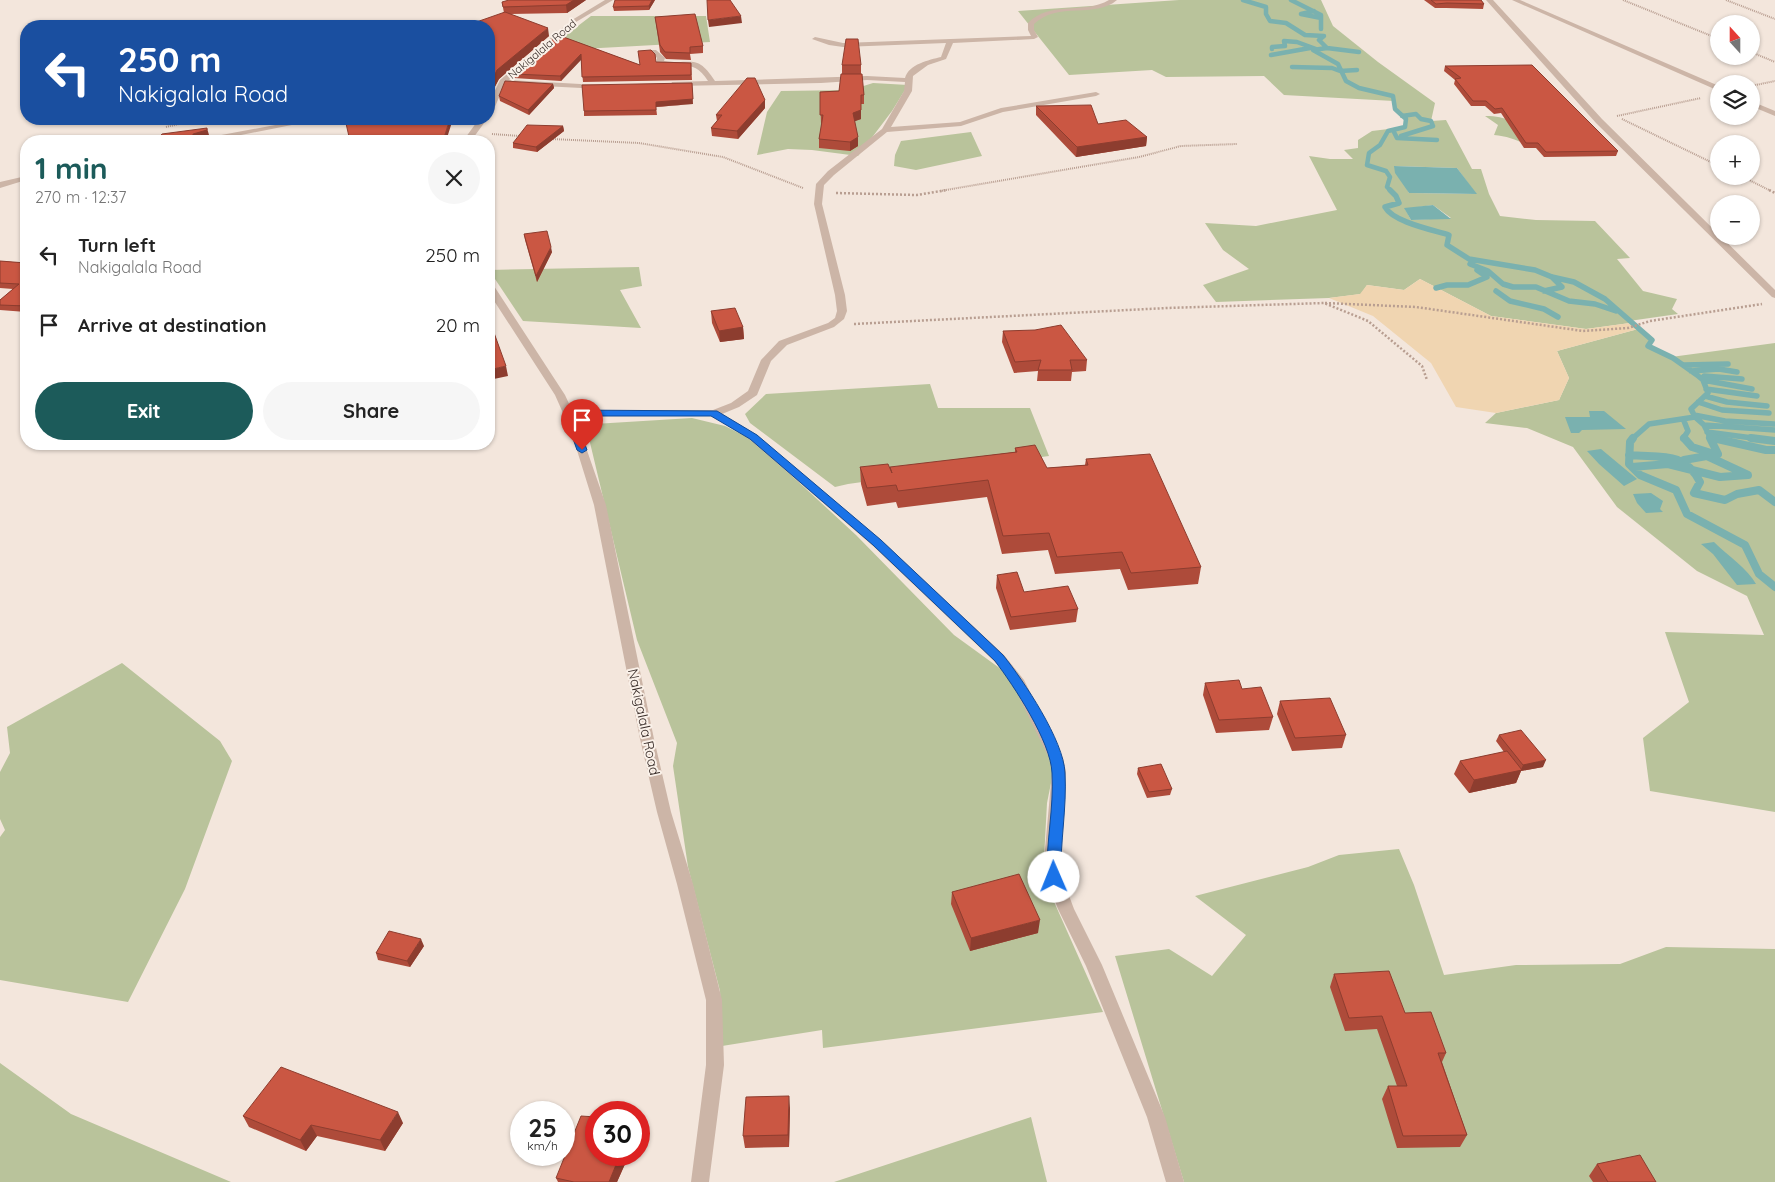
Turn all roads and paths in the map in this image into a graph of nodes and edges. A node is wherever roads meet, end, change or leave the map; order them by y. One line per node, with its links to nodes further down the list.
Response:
1 (610, 0): 16 (street, Nakigalala Road)
2 (1114, 0): 10 (street)
3 (1489, 0): 46 (street)
4 (1515, 0): 20 (street)
5 (1623, 0): 8 (path)
6 (1726, 0): 7 (path)
7 (1775, 19)
8 (1710, 35)
9 (815, 39): 10 (street)
10 (950, 41): 14 (street)
11 (654, 51): 17 (street)
12 (1760, 56): 13 (path)
13 (1775, 62)
14 (908, 80): 17 (street); 33 (street)
15 (1775, 81): 19 (path)
16 (503, 82): 21 (street); 23 (street, Nakigalala Road)
17 (713, 82): 18 (street)
18 (670, 84)
19 (1760, 84)
20 (1710, 85)
21 (610, 87)
22 (495, 90): 23 (street)
23 (498, 90): 26 (street, Nakigalala Road)
24 (1096, 94): 33 (street)
25 (1710, 96): 40 (path)
26 (495, 97)
27 (1760, 107): 28 (street)
28 (1775, 114)
29 (175, 125): 32 (path)
30 (286, 125): 35 (street)
31 (479, 125): 34 (street)
32 (166, 127)
33 (885, 130): 44 (street)
34 (474, 132): 36 (street); 37 (path)
35 (232, 135)
36 (472, 135)
37 (521, 136)
38 (550, 139): 44 (path)
39 (1237, 144): 44 (path)
40 (1710, 162)
41 (20, 179): 42 (street)
42 (0, 184)
43 (1759, 185): 45 (path)
44 (819, 193): 50 (street)
45 (1775, 193)
46 (1775, 294)
47 (495, 296): 52 (street, Nakigalala Road)
48 (1324, 303): 49 (path); 50 (path); 51 (path)
49 (1765, 304)
50 (831, 325): 53 (street)
51 (1427, 380)
52 (569, 413): 53 (street); 54 (street, Nakigalala Road)
53 (714, 413): 55 (street)
54 (700, 1182)
55 (1175, 1182)

